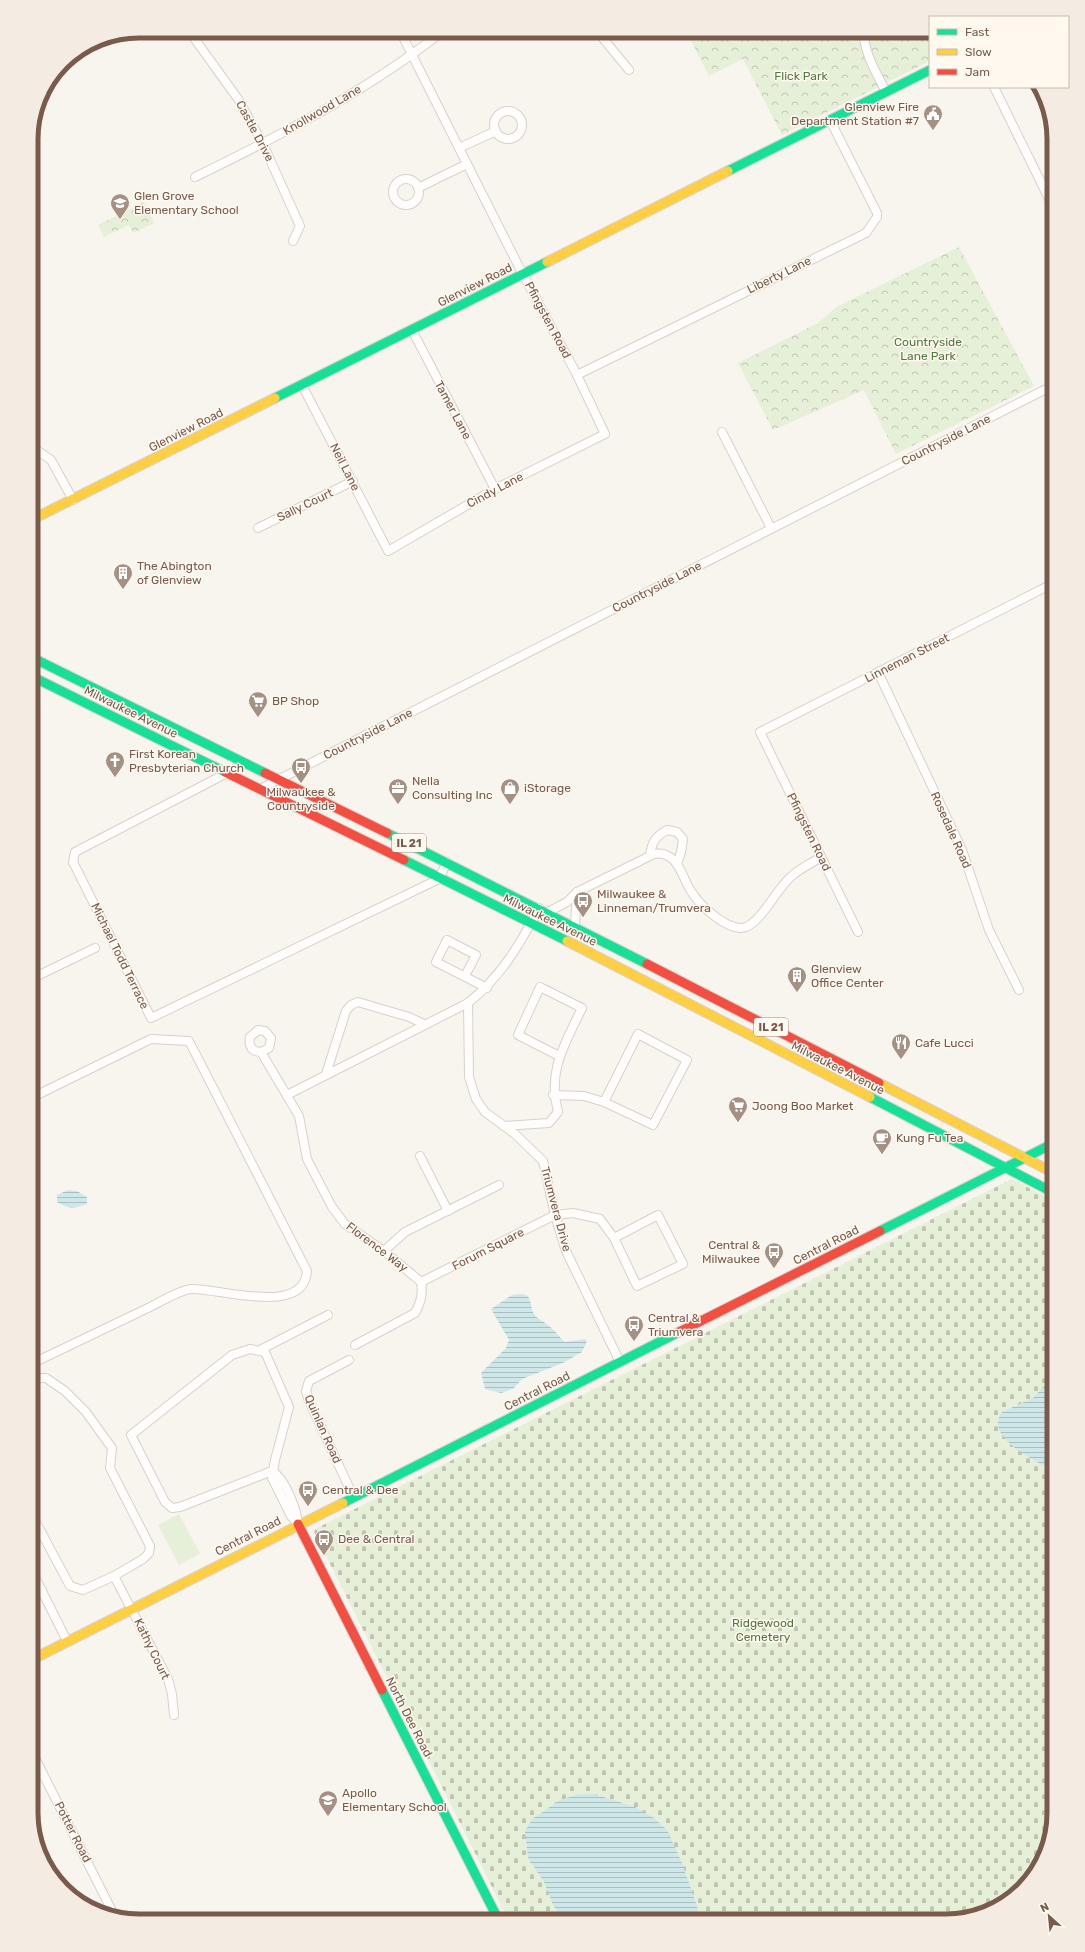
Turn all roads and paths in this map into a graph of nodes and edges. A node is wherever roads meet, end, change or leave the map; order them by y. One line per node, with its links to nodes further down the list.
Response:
1 (194, 38): 13 (street, Castle Drive)
2 (404, 38): 6 (street, Pfingsten Road)
3 (434, 38): 6 (street, Knollwood Lane)
4 (602, 38): 7 (street)
5 (864, 38): 10 (street)
6 (412, 55): 13 (street, Knollwood Lane); 14 (street, Pfingsten Road)
7 (629, 70)
8 (929, 70): 10 (main road, Glenview Road)
9 (994, 88): 18 (street)
10 (886, 92): 11 (main road, Glenview Road)
11 (830, 120): 20 (main road, Glenview Road); 22 (street, Liberty Lane)
12 (496, 132): 14 (street)
13 (263, 144): 16 (street, Knollwood Lane); 19 (street, Castle Drive)
14 (459, 148): 15 (street, Pfingsten Road)
15 (467, 164): 17 (street); 20 (street, Pfingsten Road)
16 (195, 177)
17 (418, 188)
18 (1047, 195)
19 (293, 241)
20 (524, 274): 21 (main road, Glenview Road); 22 (street, Pfingsten Road)
21 (412, 330): 23 (main road, Glenview Road); 29 (street, Tamer Lane)
22 (577, 375): 26 (street, Pfingsten Road)
23 (302, 385): 28 (street, Neil Lane); 30 (main road, Glenview Road)
24 (1047, 388): 33 (street, Countryside Lane)
25 (722, 432): 33 (street)
26 (605, 434): 29 (street, Cindy Lane)
27 (38, 451): 30 (street)
28 (353, 481): 32 (street, Sally Court); 34 (street, Neil Lane)
29 (495, 489): 34 (street, Cindy Lane)
30 (73, 500): 31 (main road, Glenview Road)
31 (38, 517)
32 (258, 528)
33 (771, 528): 41 (street, Countryside Lane)
34 (388, 551)
35 (1047, 587): 37 (street, Linneman Street)
36 (38, 660): 41 (main road, Milwaukee Avenue / IL 21)
37 (878, 672): 39 (street, Linneman Street); 58 (street, Rosedale Road)
38 (38, 679): 40 (main road, Milwaukee Avenue / IL 21)
39 (760, 732): 44 (street, Pfingsten Road)
40 (227, 773): 42 (main road, Milwaukee Avenue / IL 21); 47 (street, Michael Todd Terrace)
41 (279, 779): 42 (street, Countryside Lane); 45 (main road, Milwaukee Avenue / IL 21)
42 (260, 790): 47 (main road, Milwaukee Avenue / IL 21)
43 (650, 855): 46 (street); 46 (street); 48 (street)
44 (821, 857): 46 (street); 53 (street, Pfingsten Road)
45 (447, 862): 47 (street); 49 (main road, Milwaukee Avenue / IL 21)
46 (676, 864)
47 (439, 879): 51 (main road, Milwaukee Avenue / IL 21)
48 (577, 892): 50 (street); 52 (street)
49 (539, 908): 50 (main road, Milwaukee Avenue / IL 21); 51 (street)
50 (548, 912): 52 (main road, Milwaukee Avenue / IL 21)
51 (530, 924): 57 (street); 63 (main road, Milwaukee Avenue / IL 21)
52 (575, 926): 65 (main road, Milwaukee Avenue / IL 21)
53 (858, 932)
54 (95, 948): 55 (street)
55 (38, 976)
56 (465, 976): 56 (street); 57 (street)
57 (487, 988): 59 (street)
58 (1019, 990)
59 (468, 1003): 60 (street); 70 (street, Triumvera Drive)
60 (424, 1024): 64 (street); 64 (street)
61 (261, 1052): 67 (street)
62 (559, 1056): 62 (street); 68 (street)
63 (806, 1064): 65 (main road); 74 (main road, Milwaukee Avenue / IL 21)
64 (326, 1074): 67 (street)
65 (883, 1085): 73 (main road, Milwaukee Avenue / IL 21)
66 (38, 1095): 87 (street)
67 (286, 1095): 81 (street, Florence Way)
68 (553, 1095): 69 (street); 70 (street)
69 (604, 1102): 69 (street)
70 (504, 1126): 79 (street, Triumvera Drive)
71 (1047, 1147): 73 (main road, Central Road)
72 (420, 1156): 78 (street)
73 (1025, 1158): 74 (main road, Central Road); 75 (main road, Milwaukee Avenue / IL 21)
74 (1005, 1168): 77 (main road, Milwaukee Avenue / IL 21); 88 (main road, Central Road)
75 (1047, 1169)
76 (499, 1185): 78 (street)
77 (1047, 1189)
78 (448, 1211): 81 (street)
79 (555, 1215): 80 (street); 82 (street, Forum Square); 88 (street, Triumvera Drive)
80 (614, 1238): 80 (street)
81 (384, 1251): 82 (street, Florence Way)
82 (421, 1282): 84 (street)
83 (328, 1315): 85 (street)
84 (355, 1345)
85 (263, 1351): 90 (street); 90 (street)
86 (349, 1360): 91 (street, Quinlan Road)
87 (38, 1361)
88 (620, 1362): 91 (main road, Central Road)
89 (38, 1378): 94 (street)
90 (272, 1471): 92 (street)
91 (353, 1496): 92 (main road, Central Road)
92 (298, 1524): 96 (main road, Central Road); 102 (main road, North Dee Road)
93 (38, 1526): 94 (street)
94 (114, 1576): 96 (street, Kathy Court)
95 (38, 1583): 97 (street)
96 (132, 1608): 97 (main road, Central Road); 99 (street, Kathy Court)
97 (67, 1641): 98 (main road, Central Road)
98 (38, 1656)
99 (174, 1715)
100 (38, 1764): 101 (street, Potter Road)
101 (112, 1910)
102 (494, 1914)

